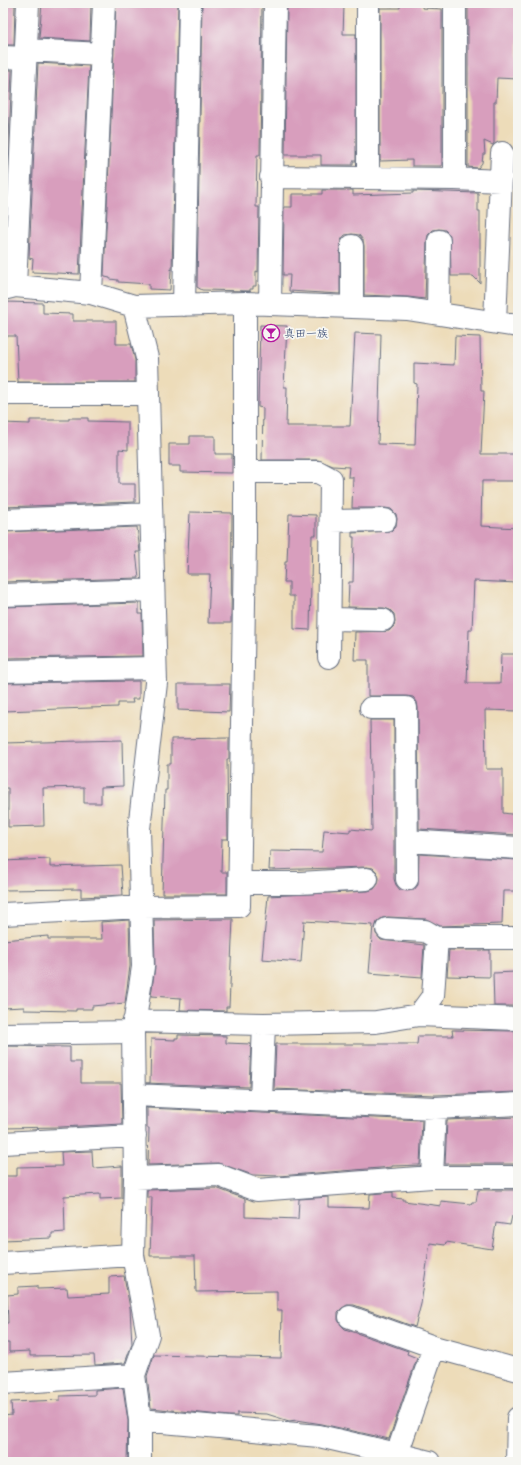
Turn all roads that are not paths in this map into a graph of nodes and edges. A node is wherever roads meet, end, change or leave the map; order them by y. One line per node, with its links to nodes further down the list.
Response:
1 (28, 3): 7 (street)
2 (104, 3): 8 (street)
3 (190, 3): 20 (street)
4 (275, 3): 11 (street)
5 (368, 3): 12 (street)
6 (455, 3): 13 (street)
7 (26, 54): 8 (street); 9 (street); 17 (street)
8 (102, 54): 18 (street)
9 (3, 57)
10 (502, 153): 14 (street)
11 (271, 177): 12 (street); 21 (street)
12 (368, 178): 13 (street)
13 (455, 179): 14 (street)
14 (501, 181): 25 (street)
15 (439, 241): 24 (street)
16 (352, 246): 23 (street)
17 (9, 287): 18 (street)
18 (91, 293): 22 (street)
19 (246, 303): 20 (street); 21 (street); 29 (street)
20 (184, 304): 22 (street)
21 (270, 304): 23 (street)
22 (134, 306): 28 (street)
23 (352, 306): 24 (street)
24 (438, 312): 25 (street)
25 (495, 322): 26 (street)
26 (518, 326)
27 (3, 394): 28 (street)
28 (148, 394): 30 (street)
29 (246, 472): 33 (street); 46 (street)
30 (151, 514): 31 (street); 34 (street)
31 (3, 520)
32 (385, 520): 33 (street)
33 (331, 521): 36 (street)
34 (153, 590): 35 (street); 39 (street)
35 (3, 595)
36 (330, 619): 37 (street); 38 (street)
37 (383, 620)
38 (329, 657)
39 (155, 668): 40 (street); 47 (street)
40 (3, 671)
41 (371, 708): 42 (street)
42 (407, 841): 43 (street); 45 (street)
43 (518, 848)
44 (367, 879): 46 (street)
45 (407, 879)
46 (240, 883): 47 (street)
47 (142, 907): 48 (street); 55 (street)
48 (3, 914)
49 (387, 929): 50 (street)
50 (437, 938): 51 (street); 52 (street)
51 (518, 938)
52 (419, 1015): 53 (street); 54 (street)
53 (518, 1019)
54 (264, 1024): 55 (street); 58 (street)
55 (134, 1026): 56 (street); 57 (street)
56 (3, 1034)
57 (134, 1095): 58 (street); 61 (street)
58 (261, 1100): 60 (street)
59 (518, 1104): 60 (street)
60 (435, 1108): 63 (street)
61 (135, 1136): 62 (street); 65 (street)
62 (3, 1143)
63 (432, 1177): 64 (street); 65 (street)
64 (518, 1177)
65 (135, 1178): 66 (street)
66 (133, 1255): 67 (street); 71 (street)
67 (3, 1263)
68 (350, 1317): 69 (street)
69 (434, 1347): 70 (street); 75 (street)
70 (518, 1370)
71 (134, 1375): 72 (street); 74 (street)
72 (3, 1383)
73 (518, 1418): 78 (street)
74 (140, 1420): 75 (street); 76 (street)
75 (397, 1454): 77 (street)
76 (140, 1462)
77 (429, 1462)
78 (517, 1462)

